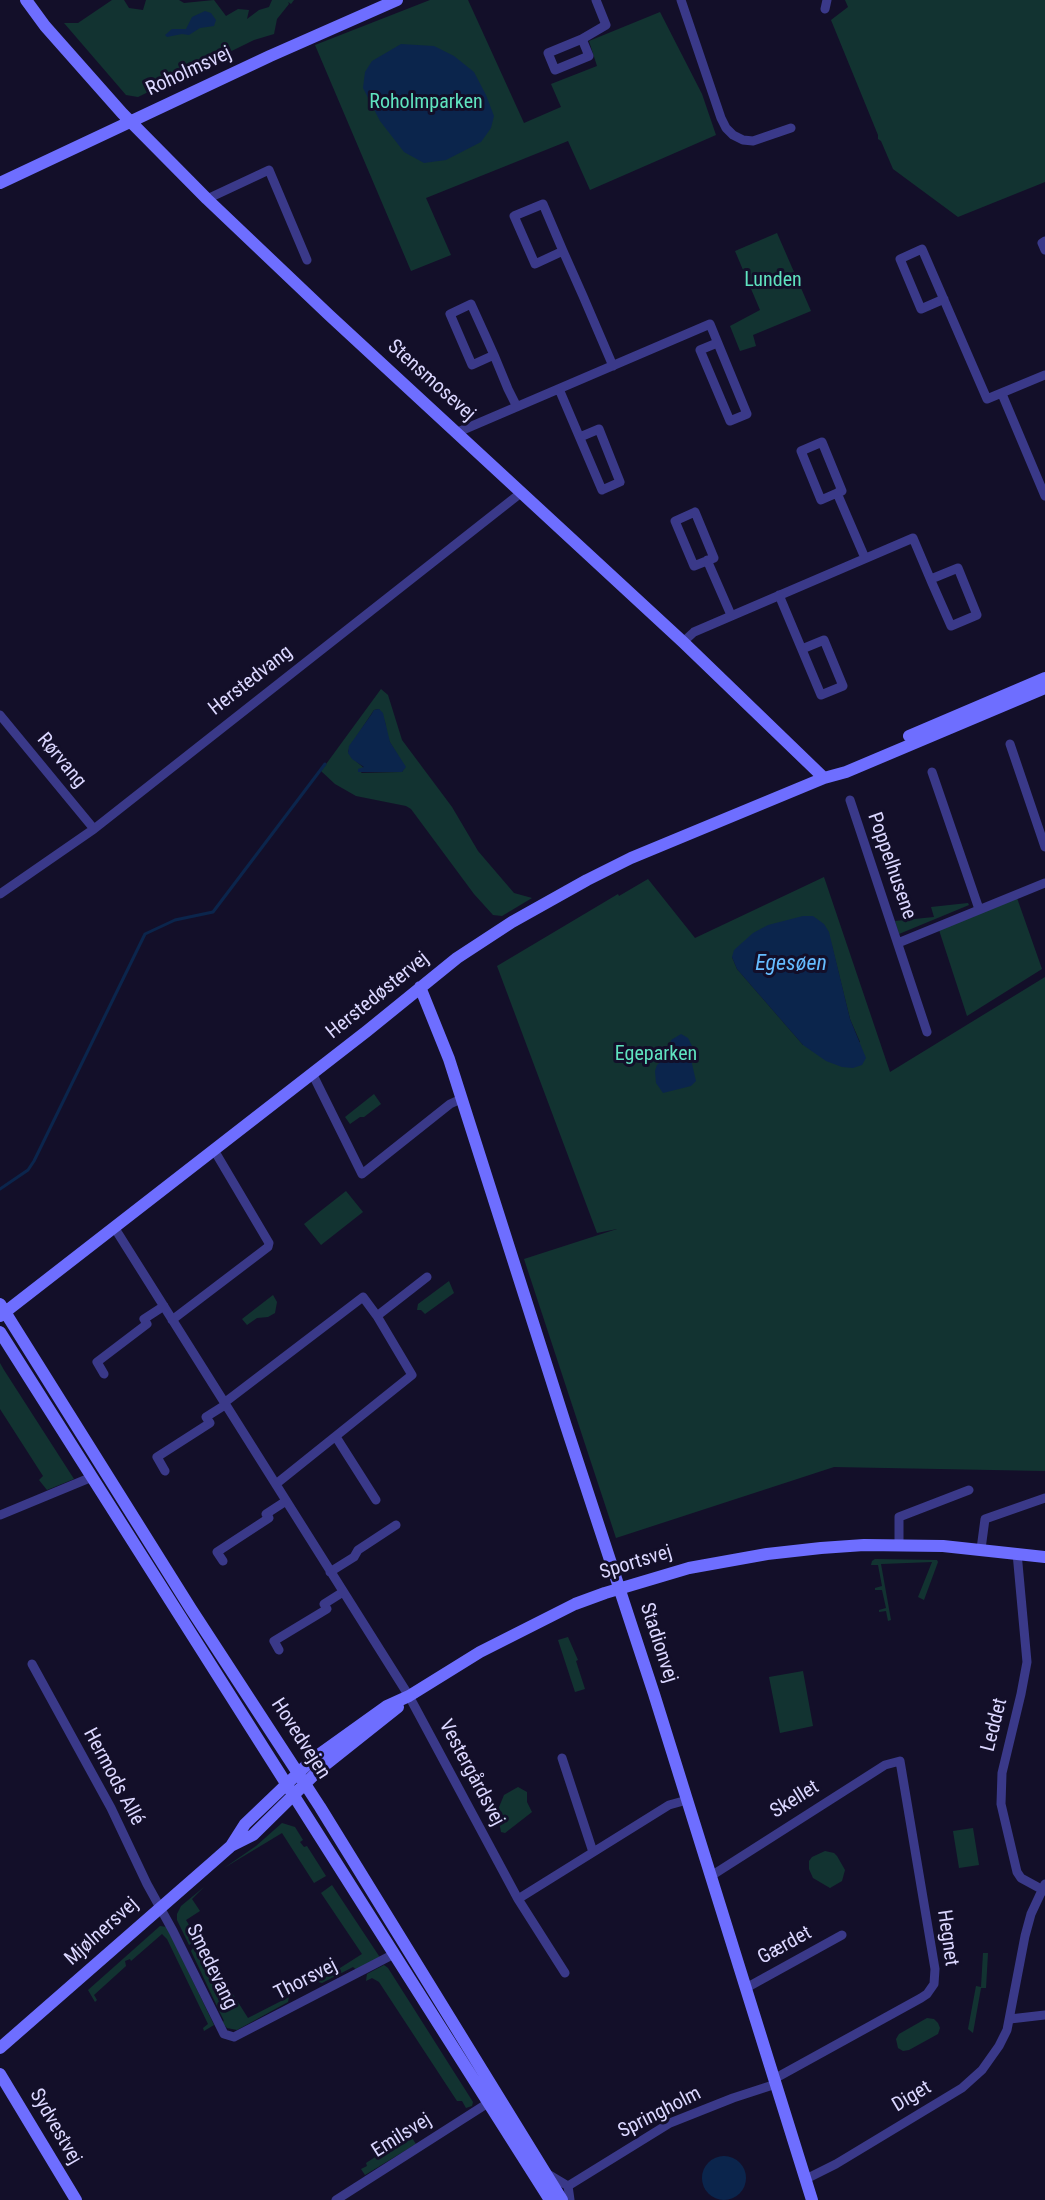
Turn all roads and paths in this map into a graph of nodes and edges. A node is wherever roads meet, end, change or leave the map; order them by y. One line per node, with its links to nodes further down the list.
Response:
1 (26, 0): 6 (street, Stensmosevej)
2 (397, 0): 6 (street, Roholmsvej)
3 (596, 0): 5 (street)
4 (681, 0): 7 (street)
5 (582, 39)
6 (130, 121): 8 (street, Roholmsvej); 9 (street, Stensmosevej)
7 (791, 128)
8 (0, 183)
9 (207, 199): 13 (street); 22 (street, Stensmosevej)
10 (1045, 241): 11 (street)
11 (1045, 250)
12 (563, 251): 12 (street); 17 (street)
13 (307, 260)
14 (944, 299): 14 (street); 20 (street)
15 (717, 343): 15 (street); 17 (street)
16 (494, 355): 16 (street); 21 (street)
17 (613, 366): 19 (street)
18 (1045, 375): 20 (street)
19 (559, 389): 21 (street); 23 (street)
20 (1002, 394): 26 (street)
21 (517, 407): 22 (street)
22 (458, 432): 24 (street, Stensmosevej)
23 (580, 437): 23 (street)
24 (522, 492): 32 (street, Stensmosevej); 41 (street, Herstedvang)
25 (837, 493): 25 (street); 27 (street)
26 (1045, 496)
27 (865, 558): 29 (street); 30 (street)
28 (707, 560): 28 (street); 31 (street)
29 (931, 579): 29 (street)
30 (779, 595): 31 (street); 33 (street)
31 (731, 615): 32 (street)
32 (683, 642): 39 (street, Stensmosevej)
33 (802, 649): 33 (street)
34 (1045, 678): 39 (street, Herstedøstervej)
35 (1045, 688): 39 (street, Herstedøstervej)
36 (0, 715): 41 (street, Rørvang)
37 (1010, 744): 42 (street)
38 (932, 772): 45 (street)
39 (824, 778): 47 (street, Herstedøstervej)
40 (850, 800): 46 (street, Poppelhusene)
41 (94, 829): 44 (street, Herstedvang)
42 (1045, 847)
43 (1045, 883): 45 (street, Poppelhusene)
44 (0, 894)
45 (979, 909): 46 (street, Poppelhusene)
46 (898, 943): 48 (street, Poppelhusene)
47 (420, 987): 49 (street, Herstedøstervej); 50 (street, Stadionvej)
48 (927, 1032)
49 (312, 1073): 50 (street); 51 (street, Herstedøstervej)
50 (461, 1099): 77 (street, Stadionvej)
51 (214, 1150): 52 (street, Herstedøstervej); 57 (street)
52 (114, 1227): 54 (street, Vestergårdsvej); 55 (street, Herstedøstervej)
53 (427, 1277): 56 (street)
54 (164, 1306): 57 (street, Vestergårdsvej); 59 (street)
55 (2, 1311): 84 (street, Hovedvejen)
56 (377, 1316): 60 (street); 61 (street)
57 (172, 1320): 60 (street, Vestergårdsvej)
58 (0, 1332): 63 (street, Hovedvejen)
59 (104, 1374)
60 (224, 1404): 62 (street); 64 (street, Vestergårdsvej)
61 (336, 1437): 64 (street); 67 (street)
62 (165, 1471)
63 (92, 1477): 69 (street); 85 (street, Hovedvejen)
64 (276, 1484): 68 (street, Vestergårdsvej)
65 (969, 1490): 71 (street)
66 (1045, 1498): 72 (street)
67 (376, 1500)
68 (286, 1501): 75 (street); 76 (street, Vestergårdsvej)
69 (0, 1515)
70 (396, 1525): 76 (street)
71 (899, 1546): 72 (street, Sportsvej); 77 (street, Sportsvej)
72 (981, 1549): 73 (street, Sportsvej)
73 (1017, 1553): 74 (street, Sportsvej); 89 (street, Leddet)
74 (1045, 1557)
75 (223, 1561)
76 (330, 1572): 78 (street, Vestergårdsvej)
77 (619, 1588): 81 (street, Sportsvej); 86 (street, Stadionvej)
78 (343, 1592): 79 (street); 81 (street, Vestergårdsvej)
79 (279, 1650)
80 (32, 1664): 91 (street, Hermods Allé)
81 (409, 1696): 84 (street, Sportsvej); 90 (street, Vestergårdsvej)
82 (562, 1758): 87 (street)
83 (900, 1761): 88 (street, Skellet); 101 (street, Hegnet)
84 (302, 1779): 85 (street, Sportsvej); 103 (street, Hovedvejen)
85 (290, 1790): 91 (street, Mjølnersvej); 93 (street, Hovedvejen)
86 (687, 1800): 87 (street); 88 (street, Stadionvej)
87 (593, 1852): 90 (street)
88 (711, 1876): 95 (street, Stadionvej)
89 (1044, 1888): 97 (street, Diget)
90 (518, 1899): 94 (street, Vestergårdsvej)
91 (160, 1908): 98 (street, Smedevang); 99 (street, Mjølnersvej)
92 (842, 1935): 95 (street, Gærdet)
93 (394, 1954): 98 (street, Thorsvej); 102 (street, Hovedvejen)
94 (565, 1973)
95 (746, 1988): 101 (street, Stadionvej)
96 (1045, 2015): 97 (street)
97 (1010, 2019): 104 (street, Diget)
98 (234, 2037)
99 (0, 2048)
100 (0, 2074): 106 (street, Sydvestvej)
101 (775, 2082): 104 (street, Stadionvej); 105 (street, Springholm)
102 (488, 2103): 107 (street, Emilsvej); 108 (street, Hovedvejen)
103 (545, 2172): 105 (street); 109 (street, Hovedvejen)
104 (806, 2179): 111 (street, Stadionvej)
105 (568, 2186): 110 (street)
106 (76, 2200)
107 (336, 2200)
108 (550, 2200)
109 (562, 2200)
110 (570, 2200)
111 (812, 2200)

